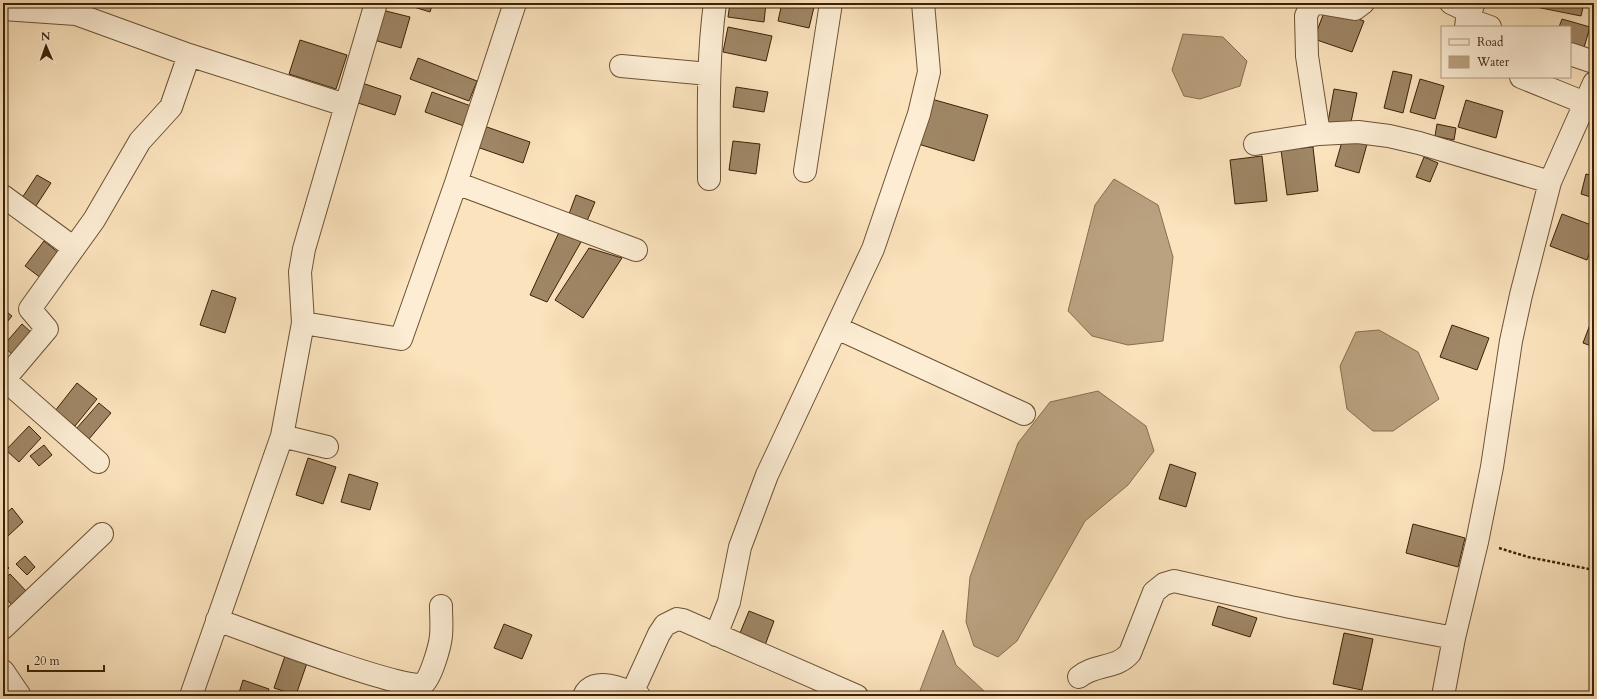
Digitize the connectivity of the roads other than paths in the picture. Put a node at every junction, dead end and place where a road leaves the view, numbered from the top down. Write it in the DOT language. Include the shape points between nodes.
graph roads {
  1 [pos="376,3"];
  2 [pos="515,3"];
  3 [pos="715,3"];
  4 [pos="831,3"];
  5 [pos="923,3"];
  6 [pos="1363,3"];
  7 [pos="3,9"];
  8 [pos="1466,13"];
  9 [pos="1488,26"];
  10 [pos="1571,54"];
  11 [pos="189,55"];
  12 [pos="1594,62"];
  13 [pos="621,66"];
  14 [pos="709,74"];
  15 [pos="1523,78"];
  16 [pos="1594,83"];
  17 [pos="1585,103"];
  18 [pos="345,105"];
  19 [pos="1320,134"];
  20 [pos="1255,144"];
  21 [pos="805,171"];
  22 [pos="709,179"];
  23 [pos="1550,182"];
  24 [pos="456,183"];
  25 [pos="3,196"];
  26 [pos="74,248"];
  27 [pos="636,250"];
  28 [pos="302,323"];
  29 [pos="837,328"];
  30 [pos="4,380"];
  31 [pos="1024,414"];
  32 [pos="282,436"];
  33 [pos="327,448"];
  34 [pos="98,462"];
  35 [pos="102,534"];
  36 [pos="441,606"];
  37 [pos="217,620"];
  38 [pos="3,628"];
  39 [pos="716,635"];
  40 [pos="1454,638"];
  41 [pos="3,671"];
  42 [pos="1079,677"];
  43 [pos="635,694"];
  44 [pos="20,696"];
  45 [pos="191,696"];
  46 [pos="584,696"];
  47 [pos="857,696"];
  48 [pos="1443,696"];
  1 -- 18 [label="street"];
  2 -- 24 [label="street"];
  3 -- 14 [label="street"];
  4 -- 21 [label="street"];
  5 -- 29 [label="street" via="929,72 919,114 873,249"];
  6 -- 19 [label="street" via="1355,9 1314,4 1306,16 1307,56"];
  7 -- 11 [label="street" via="76,14"];
  8 -- 9 [label="street"];
  10 -- 12 [label="street"];
  11 -- 18 [label="street"];
  11 -- 26 [label="street" via="171,107 140,141 94,220"];
  13 -- 14 [label="street"];
  14 -- 22 [label="street"];
  15 -- 17 [label="street"];
  16 -- 17 [label="street"];
  17 -- 23 [label="street"];
  18 -- 28 [label="street" via="301,264"];
  19 -- 20 [label="street"];
  19 -- 23 [label="street" via="1358,132 1389,136"];
  23 -- 40 [label="street" via="1511,341 1492,467"];
  24 -- 27 [label="street"];
  24 -- 28 [label="street" via="401,339"];
  25 -- 26 [label="street"];
  26 -- 30 [label="street" via="30,310 47,329"];
  28 -- 32 [label="street"];
  29 -- 31 [label="street"];
  29 -- 39 [label="street" via="767,475 740,547 729,602"];
  30 -- 34 [label="street"];
  32 -- 33 [label="street"];
  32 -- 37 [label="street"];
  35 -- 38 [label="street"];
  36 -- 37 [label="street" via="441,638 427,678 419,686 377,676"];
  37 -- 45 [label="street"];
  39 -- 43 [label="street" via="683,620 677,619 665,625"];
  39 -- 47 [label="street"];
  40 -- 42 [label="street" via="1290,607 1174,581 1164,584 1154,592 1130,653 1125,659 1116,664 1086,671"];
  40 -- 48 [label="street"];
  41 -- 44 [label="street"];
  43 -- 46 [label="street" via="607,685 596,685 586,691"];
}
